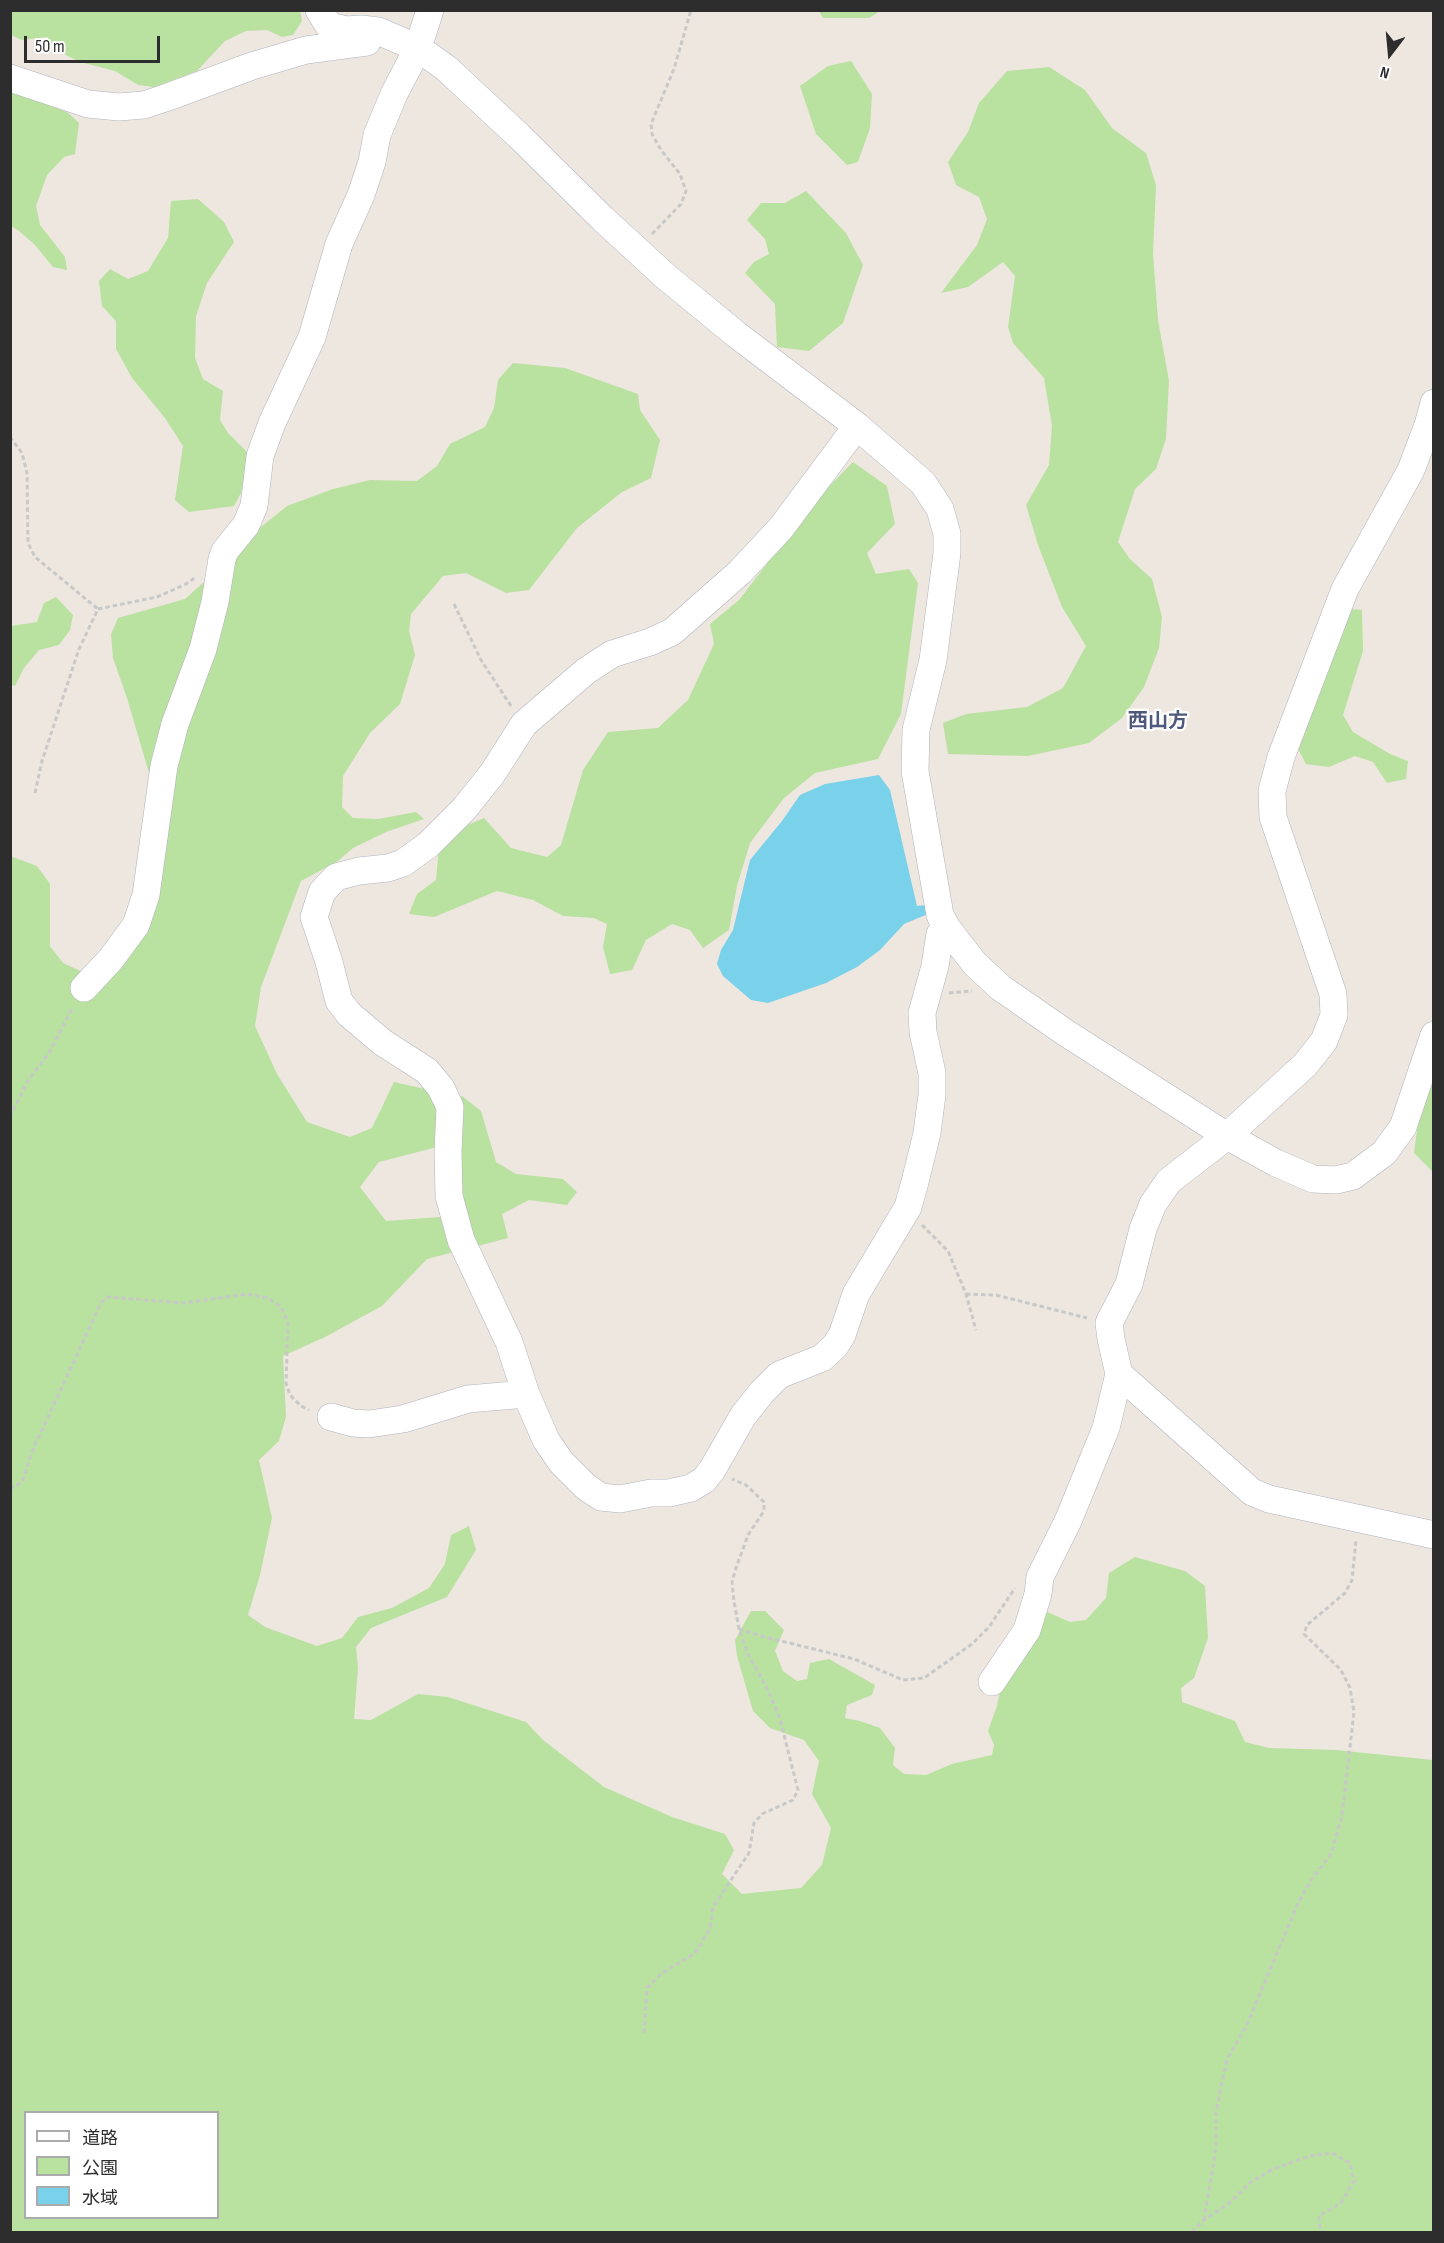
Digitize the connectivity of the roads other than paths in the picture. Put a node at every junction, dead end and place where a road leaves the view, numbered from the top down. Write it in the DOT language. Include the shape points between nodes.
graph roads {
  1 [pos="319,10"];
  2 [pos="430,10"];
  3 [pos="407,43"];
  4 [pos="10,78"];
  5 [pos="1434,403"];
  6 [pos="857,426"];
  7 [pos="941,914"];
  8 [pos="84,988"];
  9 [pos="1434,1035"];
  10 [pos="1227,1136"];
  11 [pos="1119,1374"];
  12 [pos="526,1394"];
  13 [pos="331,1417"];
  14 [pos="1434,1535"];
  15 [pos="992,1682"];
  1 -- 3 [label="street" via="329,26 378,31"];
  2 -- 3 [label="street"];
  3 -- 4 [label="street" via="306,50 144,105 88,104"];
  3 -- 6 [label="street" via="446,68 635,248 737,335"];
  3 -- 8 [label="street" via="394,94 377,135 361,195 339,244 312,337 260,456 254,506 222,559 203,649 164,766 146,895 136,925"];
  5 -- 10 [label="street" via="1411,470 1345,588 1281,757 1272,791 1273,817 1333,994 1334,1015 1324,1041 1305,1065"];
  6 -- 7 [label="street" via="922,483 940,509 947,534 933,660 916,730 915,771"];
  6 -- 12 [label="street" via="781,528 740,572 672,632 612,654 524,724 492,774 429,845 403,863 336,877 322,892 314,917 339,1001 382,1042 427,1071 450,1107 449,1196 461,1240 509,1342"];
  7 -- 10 [label="street" via="975,964 1001,988"];
  7 -- 12 [label="street" via="922,1013 932,1073 927,1133 908,1207 856,1294 835,1346 822,1358 779,1375 743,1416 704,1480 669,1493 620,1499 601,1497 586,1487 546,1440"];
  9 -- 10 [label="street" via="1403,1126 1384,1153 1353,1176 1313,1179"];
  10 -- 11 [label="street" via="1169,1181 1153,1204 1129,1284 1109,1323"];
  11 -- 14 [label="street" via="1252,1492"];
  11 -- 15 [label="street" via="1102,1439 1040,1577 1027,1630"];
  12 -- 13 [label="street" via="468,1399 403,1419 369,1424"];
}
